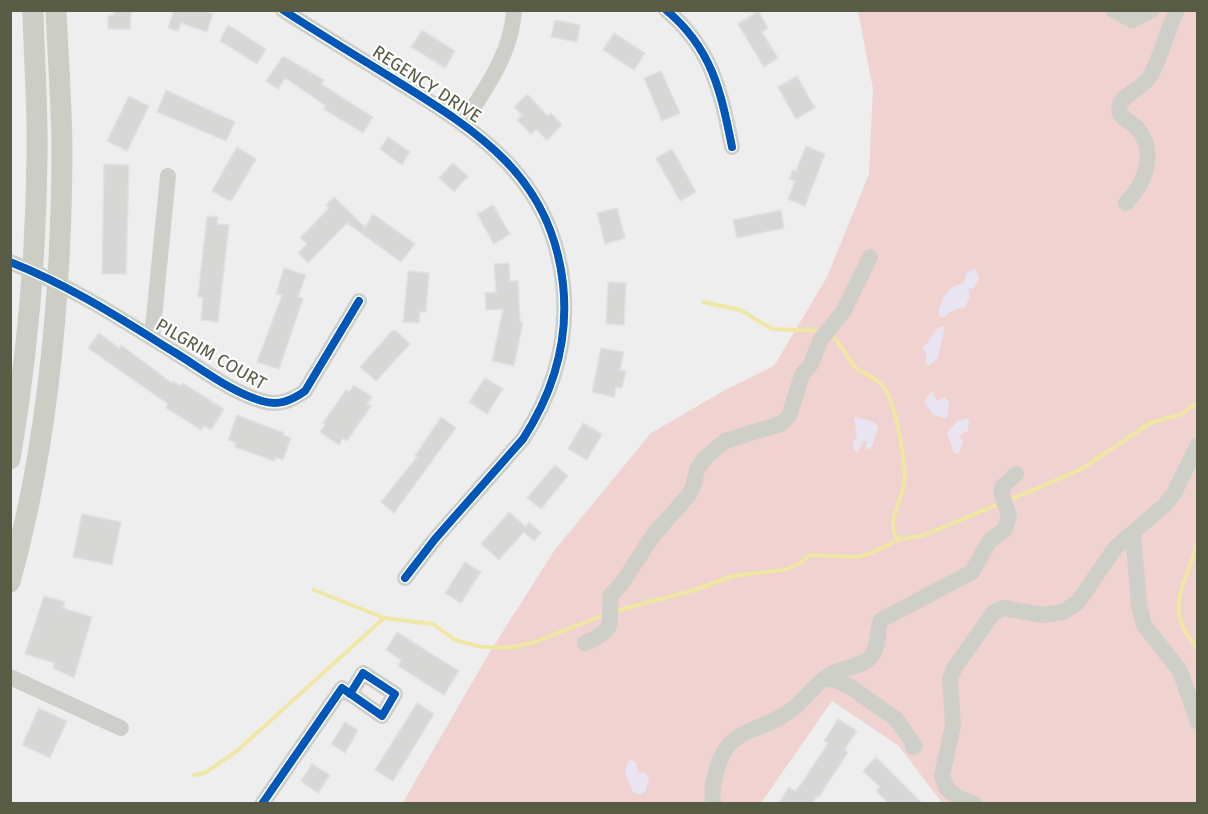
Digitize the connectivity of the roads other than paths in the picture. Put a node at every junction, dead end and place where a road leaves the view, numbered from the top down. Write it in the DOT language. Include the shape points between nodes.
graph roads {
  1 [pos="33,10"];
  2 [pos="56,10"];
  3 [pos="283,10"];
  4 [pos="514,10"];
  5 [pos="666,10"];
  6 [pos="1113,10"];
  7 [pos="1152,10"];
  8 [pos="1177,10"];
  9 [pos="464,122"];
  10 [pos="732,147"];
  11 [pos="168,176"];
  12 [pos="1126,202"];
  13 [pos="870,257"];
  14 [pos="10,262"];
  15 [pos="33,271"];
  16 [pos="57,281"];
  17 [pos="359,301"];
  18 [pos="152,338"];
  19 [pos="1197,445"];
  20 [pos="10,459"];
  21 [pos="1016,474"];
  22 [pos="1133,533"];
  23 [pos="405,578"];
  24 [pos="10,582"];
  25 [pos="585,643"];
  26 [pos="10,677"];
  27 [pos="827,677"];
  28 [pos="346,691"];
  29 [pos="1197,722"];
  30 [pos="122,728"];
  31 [pos="912,742"];
  32 [pos="262,804"];
  33 [pos="714,804"];
  34 [pos="974,804"];
  1 -- 15 [label="main road" via="38,156"];
  2 -- 16 [label="main road" via="62,156"];
  3 -- 9 [label="street, REGENCY DRIVE"];
  4 -- 9 [label="street" via="504,56"];
  5 -- 10 [label="street" via="703,50 724,107"];
  6 -- 7 [label="street" via="1132,20"];
  8 -- 12 [label="street" via="1148,79 1119,107 1120,115 1142,134 1147,151 1148,170 1143,183"];
  9 -- 23 [label="street, REGENCY DRIVE" via="523,180 545,218 562,271 565,298 561,348 547,396 523,439"];
  11 -- 18 [label="street"];
  13 -- 25 [label="street" via="843,312 825,334 796,387 789,416 780,424 725,441 706,458 697,469 688,496 611,595 609,628"];
  14 -- 15 [label="street, PILGRIM COURT"];
  15 -- 16 [label="street, PILGRIM COURT"];
  15 -- 20 [label="main road" via="20,405"];
  16 -- 18 [label="street, PILGRIM COURT"];
  16 -- 24 [label="main road" via="44,408"];
  17 -- 18 [label="street, PILGRIM COURT" via="311,383 284,403 252,398"];
  19 -- 22 [label="street" via="1174,493"];
  21 -- 27 [label="street" via="1002,487 1009,516 1005,529 989,542 972,572 881,620 872,656"];
  22 -- 29 [label="street" via="1144,625 1179,671"];
  22 -- 34 [label="street" via="1115,548 1078,602 1063,612 1042,615 1003,608 993,613 955,667 950,679 953,725 942,776 947,789"];
  26 -- 30 [label="street"];
  27 -- 31 [label="street" via="849,686 896,719"];
  27 -- 33 [label="street" via="789,712 734,738 723,749 712,788"];
  28 -- 32 [label="street"];
}
